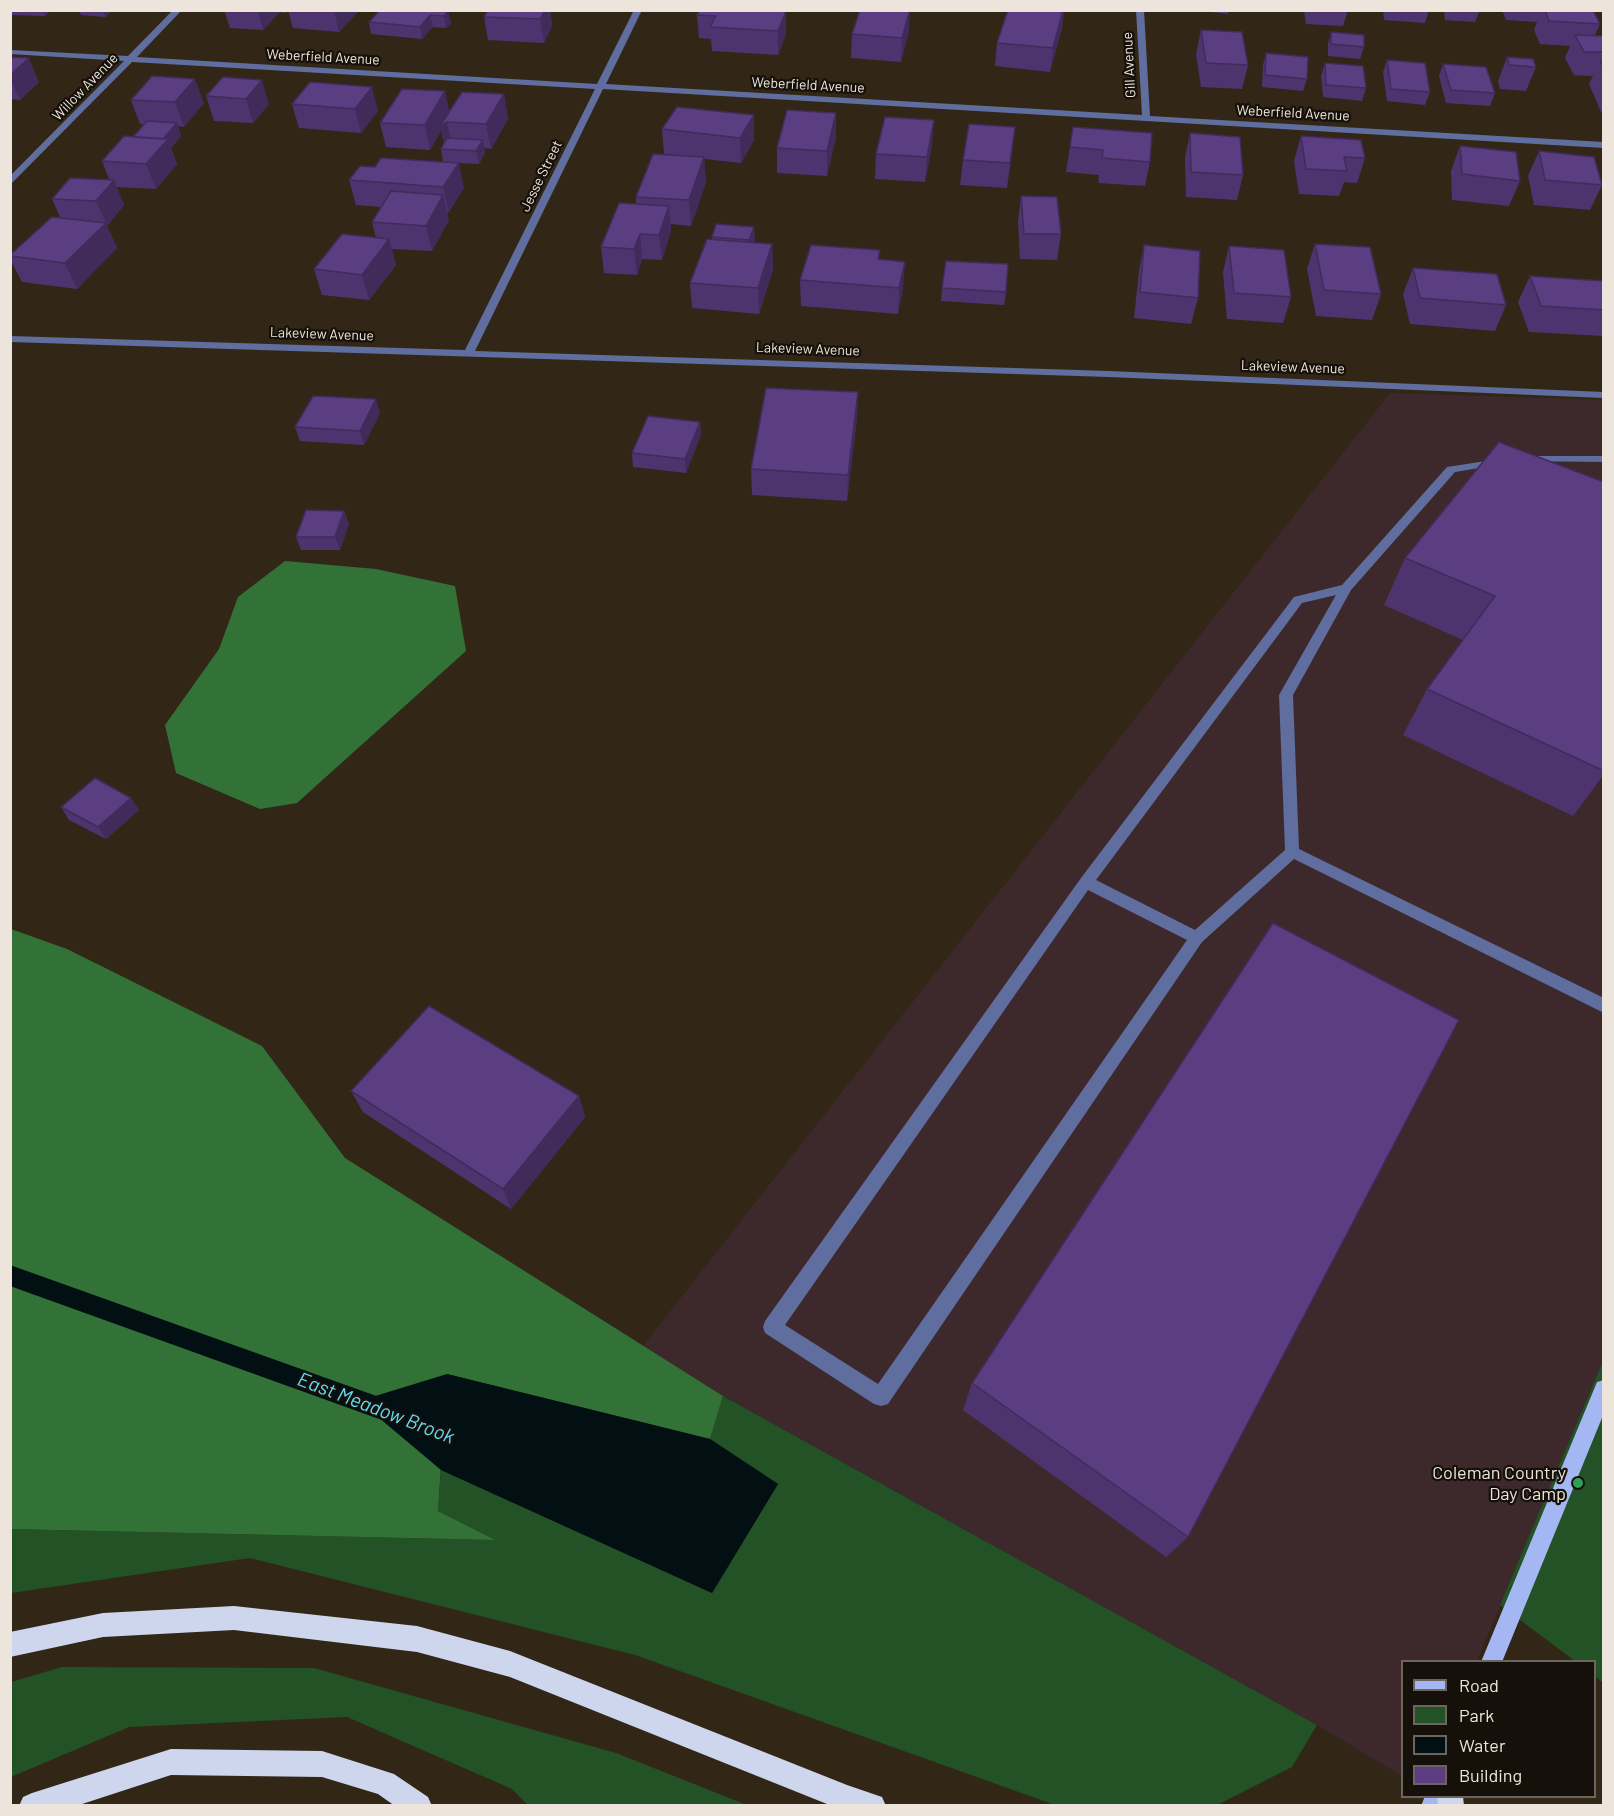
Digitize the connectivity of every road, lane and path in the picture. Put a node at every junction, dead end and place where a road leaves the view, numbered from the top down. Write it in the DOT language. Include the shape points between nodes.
graph roads {
  1 [pos="178,10"];
  2 [pos="638,10"];
  3 [pos="1140,10"];
  4 [pos="10,52"];
  5 [pos="131,59"];
  6 [pos="600,86"];
  7 [pos="1146,118"];
  8 [pos="1604,145"];
  9 [pos="10,182"];
  10 [pos="10,339"];
  11 [pos="469,353"];
  12 [pos="1604,395"];
  13 [pos="1604,459"];
  14 [pos="1346,588"];
  15 [pos="1292,852"];
  16 [pos="1086,882"];
  17 [pos="1197,938"];
  18 [pos="1604,1006"];
  19 [pos="1604,1389"];
  20 [pos="10,1645"];
  21 [pos="1492,1660"];
  22 [pos="32,1806"];
  23 [pos="419,1806"];
  24 [pos="873,1806"];
  1 -- 5 [label="street, Willow Avenue"];
  2 -- 6 [label="street, Jesse Street"];
  3 -- 7 [label="street, Gill Avenue"];
  4 -- 5 [label="street, Weberfield Avenue"];
  5 -- 6 [label="street, Weberfield Avenue"];
  5 -- 9 [label="street, Willow Avenue"];
  6 -- 7 [label="street, Weberfield Avenue"];
  6 -- 11 [label="street, Jesse Street"];
  7 -- 8 [label="street, Weberfield Avenue"];
  10 -- 11 [label="street, Lakeview Avenue"];
  11 -- 12 [label="street, Lakeview Avenue"];
  13 -- 14 [label="street" via="1528,458 1451,469"];
  14 -- 15 [label="street" via="1286,695"];
  14 -- 16 [label="street" via="1298,600"];
  15 -- 17 [label="street"];
  15 -- 18 [label="street"];
  16 -- 17 [label="street"];
  16 -- 17 [label="street" via="772,1327 881,1397"];
  19 -- 21 [label="main road"];
  20 -- 24 [label="highway" via="103,1625 234,1618 417,1639 510,1664"];
  22 -- 23 [label="highway" via="171,1762 322,1764 385,1783"];
}
